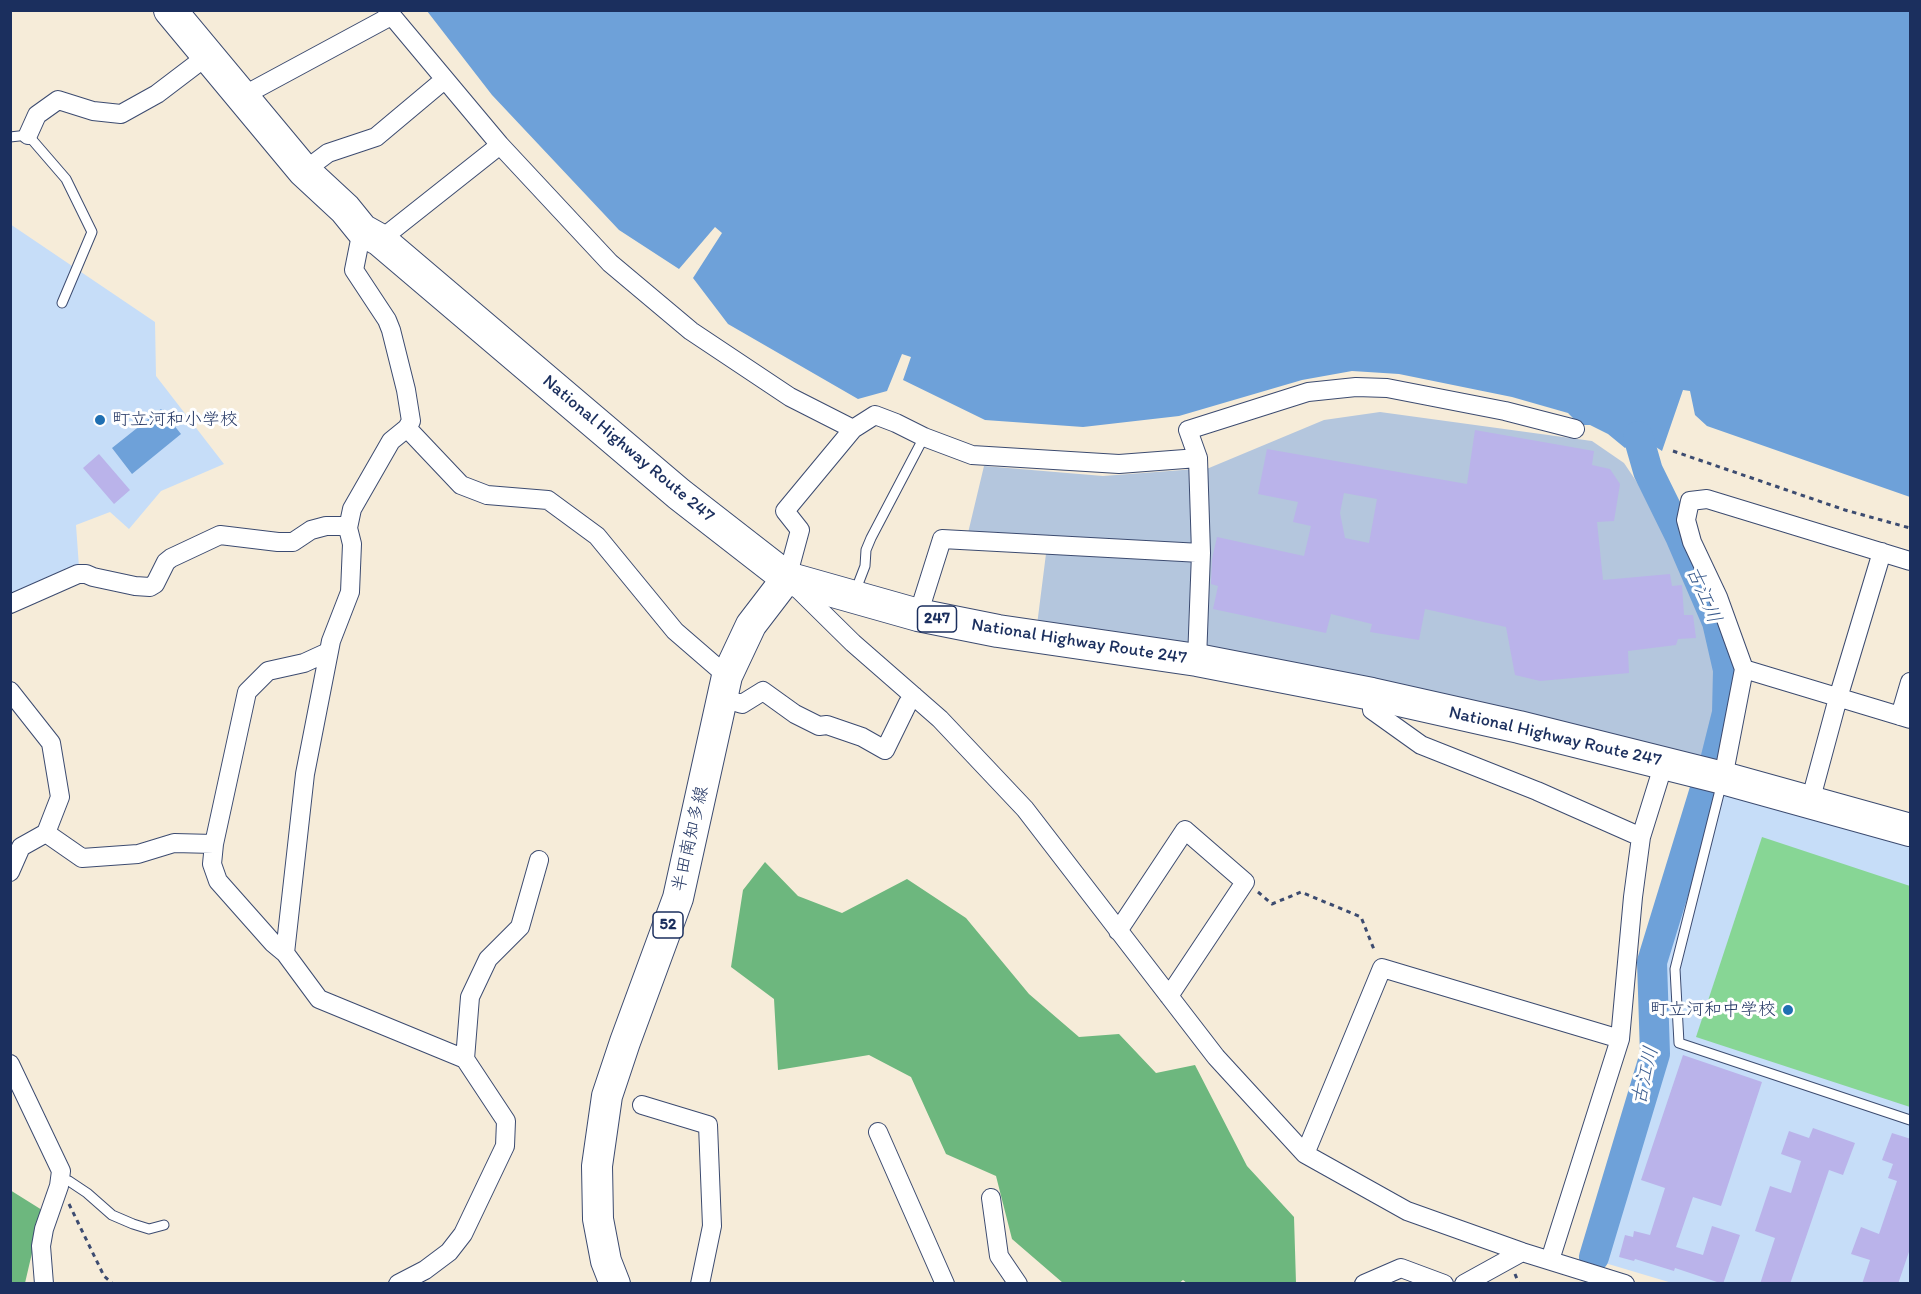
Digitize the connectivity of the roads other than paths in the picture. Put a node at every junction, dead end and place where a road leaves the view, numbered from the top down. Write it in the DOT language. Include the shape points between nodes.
graph roads {
  1 [pos="170,10"];
  2 [pos="389,13"];
  3 [pos="207,56"];
  4 [pos="444,80"];
  5 [pos="243,99"];
  6 [pos="19,136"];
  7 [pos="500,146"];
  8 [pos="304,171"];
  9 [pos="371,235"];
  10 [pos="62,303"];
  11 [pos="407,428"];
  12 [pos="853,429"];
  13 [pos="1575,429"];
  14 [pos="924,437"];
  15 [pos="1198,458"];
  16 [pos="348,528"];
  17 [pos="1882,552"];
  18 [pos="1201,553"];
  19 [pos="1911,561"];
  20 [pos="787,578"];
  21 [pos="853,597"];
  22 [pos="10,604"];
  23 [pos="918,615"];
  24 [pos="328,652"];
  25 [pos="1197,660"];
  26 [pos="1744,669"];
  27 [pos="1911,682"];
  28 [pos="725,687"];
  29 [pos="10,691"];
  30 [pos="1372,694"];
  31 [pos="914,696"];
  32 [pos="1838,698"];
  33 [pos="1905,718"];
  34 [pos="1664,763"];
  35 [pos="1724,778"];
  36 [pos="1810,802"];
  37 [pos="1911,830"];
  38 [pos="46,832"];
  39 [pos="1641,837"];
  40 [pos="214,844"];
  41 [pos="539,860"];
  42 [pos="10,872"];
  43 [pos="1118,931"];
  44 [pos="285,952"];
  45 [pos="1169,996"];
  46 [pos="1620,1039"];
  47 [pos="465,1059"];
  48 [pos="10,1064"];
  49 [pos="642,1105"];
  50 [pos="1911,1120"];
  51 [pos="878,1132"];
  52 [pos="1305,1154"];
  53 [pos="59,1182"];
  54 [pos="991,1198"];
  55 [pos="164,1225"];
  56 [pos="1522,1252"];
  57 [pos="1550,1260"];
  58 [pos="44,1284"];
  59 [pos="398,1284"];
  60 [pos="615,1284"];
  61 [pos="700,1284"];
  62 [pos="945,1284"];
  63 [pos="1018,1284"];
  64 [pos="1364,1284"];
  65 [pos="1444,1284"];
  66 [pos="1464,1284"];
  67 [pos="1625,1284"];
  1 -- 3 [label="highway, National Highway Route 247 / 247"];
  2 -- 4 [label="street"];
  2 -- 5 [label="street"];
  3 -- 5 [label="highway, National Highway Route 247 / 247"];
  3 -- 6 [label="street" via="157,94 121,114 93,111 58,100 37,115"];
  4 -- 7 [label="street"];
  4 -- 8 [label="street" via="376,137 328,153"];
  5 -- 8 [label="highway, National Highway Route 247 / 247"];
  6 -- 10 [label="lane" via="66,179 92,232"];
  7 -- 9 [label="street"];
  7 -- 12 [label="street" via="610,263 691,331 790,397"];
  8 -- 9 [label="highway, National Highway Route 247 / 247"];
  9 -- 11 [label="street" via="354,270 391,330 406,390 411,421"];
  9 -- 20 [label="highway, National Highway Route 247 / 247" via="679,494"];
  11 -- 16 [label="street" via="391,441 352,509"];
  11 -- 28 [label="street" via="461,485 487,495 548,500 597,536"];
  12 -- 14 [label="street" via="875,415"];
  12 -- 20 [label="street" via="785,511 800,530"];
  13 -- 15 [label="street" via="1387,388 1356,387 1308,392 1188,430"];
  14 -- 15 [label="street" via="972,455 1119,464"];
  14 -- 21 [label="lane" via="871,538"];
  15 -- 18 [label="street"];
  16 -- 22 [label="street" via="326,526 310,530 293,542 220,535 171,558 150,587 78,574"];
  16 -- 24 [label="street" via="350,592"];
  17 -- 19 [label="street"];
  17 -- 26 [label="street" via="1707,499 1690,501 1686,520 1692,542 1718,597"];
  17 -- 32 [label="street"];
  18 -- 23 [label="street" via="942,539"];
  18 -- 25 [label="street"];
  20 -- 21 [label="highway, National Highway Route 247 / 247"];
  20 -- 28 [label="main road, 半田南知多線 / 52" via="751,625"];
  20 -- 31 [label="street"];
  21 -- 23 [label="highway, National Highway Route 247 / 247"];
  23 -- 25 [label="highway, National Highway Route 247 / 247" via="998,631"];
  24 -- 40 [label="street" via="304,663 268,671 247,692"];
  24 -- 44 [label="street" via="305,774"];
  25 -- 30 [label="highway, National Highway Route 247 / 247"];
  26 -- 32 [label="street"];
  26 -- 35 [label="street"];
  27 -- 33 [label="street"];
  28 -- 31 [label="street" via="742,704 763,691 819,726 862,737 885,750"];
  28 -- 60 [label="main road, 半田南知多線 / 52" via="678,898 607,1096 597,1166 598,1219"];
  29 -- 38 [label="street" via="51,743 60,796"];
  30 -- 34 [label="highway, National Highway Route 247 / 247"];
  30 -- 39 [label="street" via="1372,710 1421,745"];
  31 -- 43 [label="street" via="1025,808"];
  32 -- 33 [label="street"];
  32 -- 36 [label="street"];
  34 -- 35 [label="highway, National Highway Route 247 / 247"];
  34 -- 39 [label="street"];
  35 -- 36 [label="highway, National Highway Route 247 / 247"];
  35 -- 50 [label="lane" via="1675,969 1679,1043"];
  36 -- 37 [label="highway, National Highway Route 247 / 247"];
  38 -- 40 [label="street" via="82,858 138,854 174,843"];
  38 -- 42 [label="street" via="21,847"];
  39 -- 46 [label="street"];
  40 -- 44 [label="street" via="212,864 218,881"];
  41 -- 47 [label="street" via="520,927 488,958 470,998"];
  43 -- 45 [label="street"];
  43 -- 45 [label="street" via="1185,830 1245,882"];
  44 -- 47 [label="street" via="319,999"];
  45 -- 52 [label="street" via="1216,1056"];
  46 -- 52 [label="street" via="1382,968"];
  46 -- 57 [label="street"];
  47 -- 59 [label="street" via="506,1121 505,1146 463,1234 449,1252"];
  48 -- 53 [label="street" via="61,1171"];
  49 -- 61 [label="street" via="708,1125 712,1226"];
  51 -- 62 [label="street"];
  52 -- 56 [label="street" via="1407,1211"];
  53 -- 55 [label="lane" via="69,1181 122,1220 149,1229"];
  53 -- 58 [label="street" via="41,1246"];
  54 -- 63 [label="street" via="999,1256"];
  56 -- 57 [label="street"];
  56 -- 66 [label="street"];
  57 -- 67 [label="street"];
  64 -- 65 [label="street" via="1401,1268"];
}
